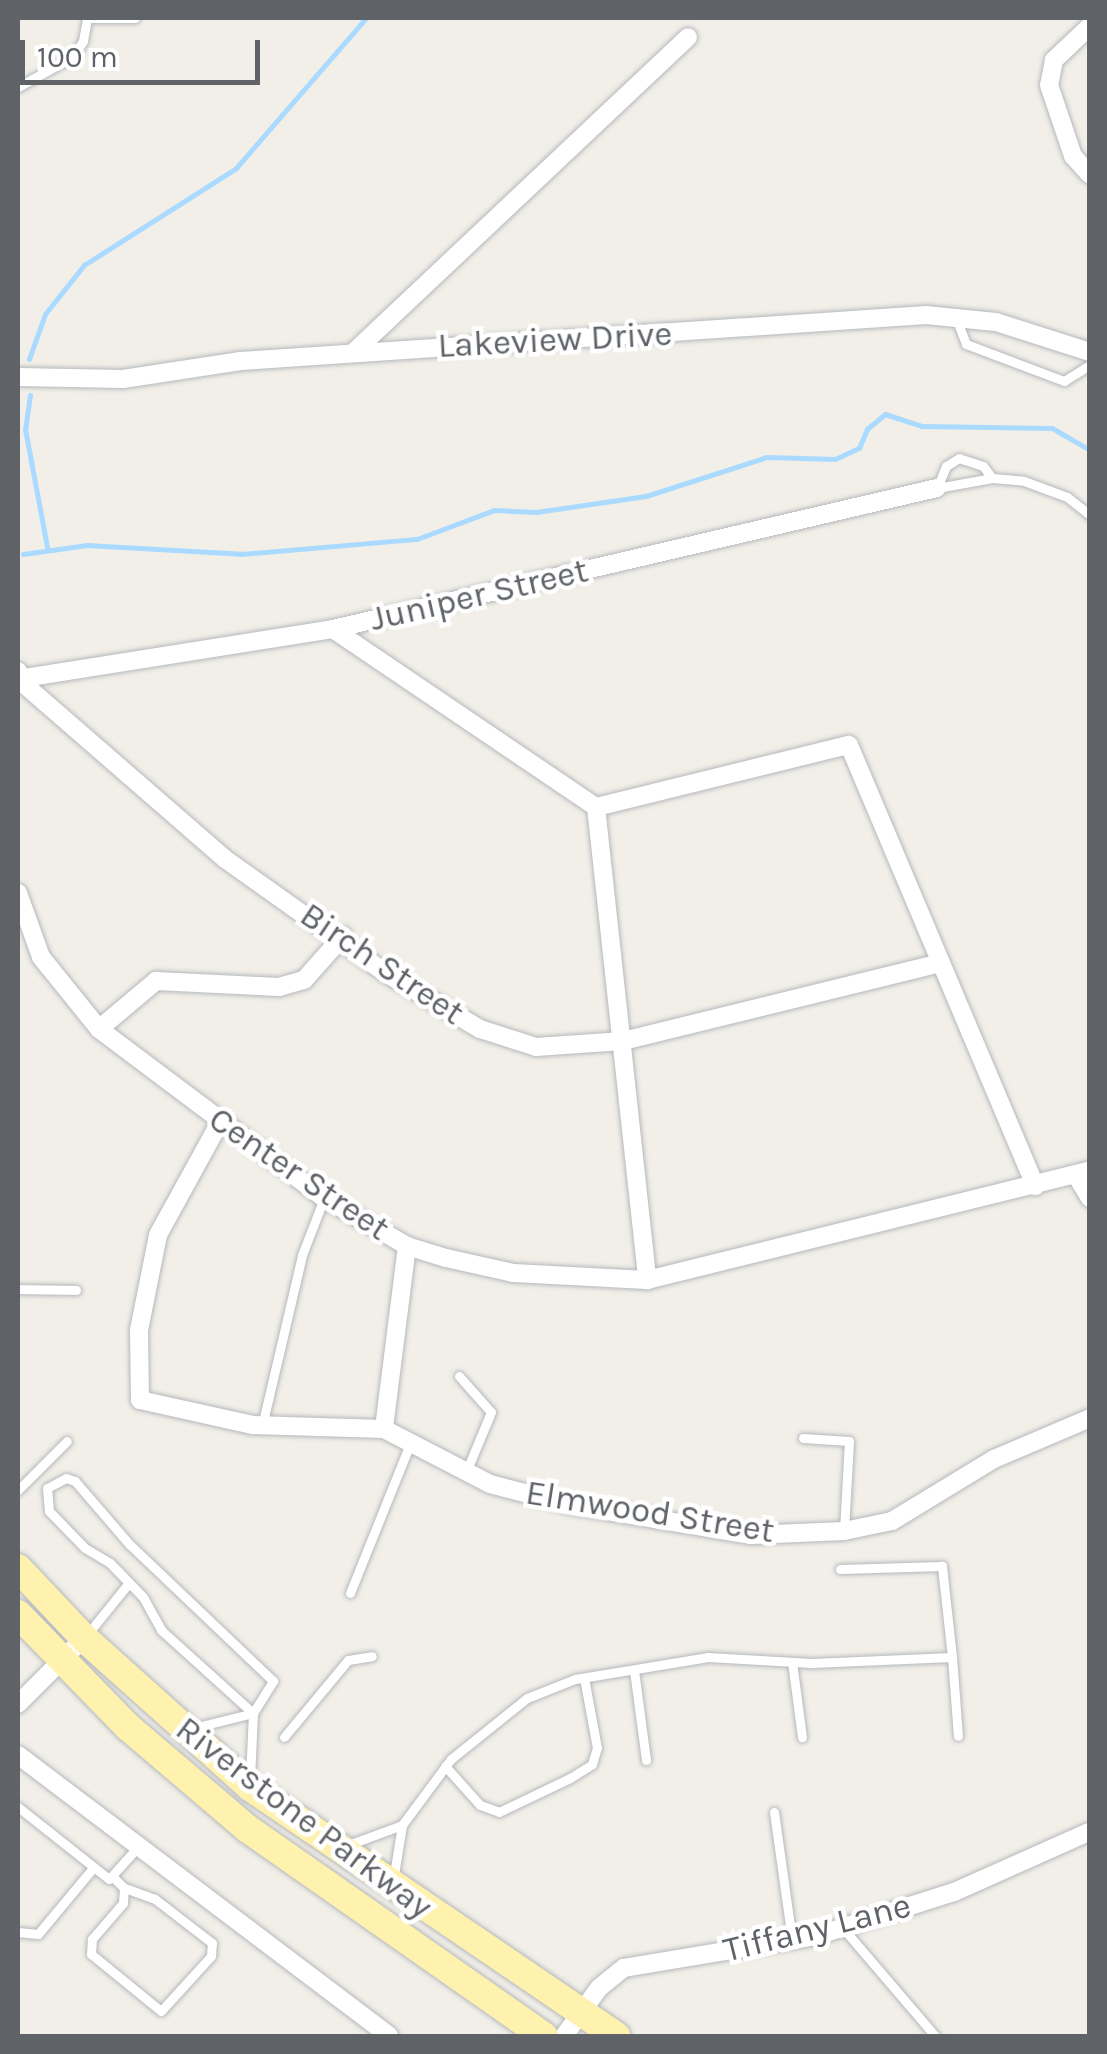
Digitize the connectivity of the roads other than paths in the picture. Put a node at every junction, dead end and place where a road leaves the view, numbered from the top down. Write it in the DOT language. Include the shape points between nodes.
graph roads {
  1 [pos="89,18"];
  2 [pos="136,18"];
  3 [pos="1090,26"];
  4 [pos="688,37"];
  5 [pos="18,87"];
  6 [pos="1090,175"];
  7 [pos="956,318"];
  8 [pos="354,352"];
  9 [pos="1090,352"];
  10 [pos="1090,366"];
  11 [pos="18,377"];
  12 [pos="992,478"];
  13 [pos="936,488"];
  14 [pos="1090,514"];
  15 [pos="333,630"];
  16 [pos="18,671"];
  17 [pos="18,679"];
  18 [pos="596,807"];
  19 [pos="18,893"];
  20 [pos="342,936"];
  21 [pos="940,962"];
  22 [pos="99,1029"];
  23 [pos="623,1041"];
  24 [pos="220,1122"];
  25 [pos="1083,1173"];
  26 [pos="1035,1186"];
  27 [pos="324,1198"];
  28 [pos="1090,1198"];
  29 [pos="407,1246"];
  30 [pos="647,1280"];
  31 [pos="18,1288"];
  32 [pos="76,1290"];
  33 [pos="459,1376"];
  34 [pos="1090,1418"];
  35 [pos="262,1426"];
  36 [pos="384,1429"];
  37 [pos="803,1438"];
  38 [pos="67,1442"];
  39 [pos="408,1446"];
  40 [pos="466,1472"];
  41 [pos="18,1490"];
  42 [pos="844,1531"];
  43 [pos="18,1568"];
  44 [pos="840,1569"];
  45 [pos="128,1584"];
  46 [pos="350,1592"];
  47 [pos="18,1614"];
  48 [pos="84,1638"];
  49 [pos="372,1656"];
  50 [pos="952,1657"];
  51 [pos="62,1660"];
  52 [pos="792,1662"];
  53 [pos="634,1670"];
  54 [pos="584,1678"];
  55 [pos="18,1704"];
  56 [pos="253,1713"];
  57 [pos="184,1730"];
  58 [pos="958,1736"];
  59 [pos="284,1737"];
  60 [pos="802,1737"];
  61 [pos="18,1754"];
  62 [pos="646,1760"];
  63 [pos="445,1766"];
  64 [pos="250,1786"];
  65 [pos="18,1807"];
  66 [pos="774,1812"];
  67 [pos="402,1824"];
  68 [pos="1089,1832"];
  69 [pos="136,1850"];
  70 [pos="335,1850"];
  71 [pos="93,1868"];
  72 [pos="113,1877"];
  73 [pos="124,1888"];
  74 [pos="391,1889"];
  75 [pos="842,1927"];
  76 [pos="18,1932"];
  77 [pos="792,1940"];
  78 [pos="573,2025"];
  79 [pos="388,2036"];
  80 [pos="544,2036"];
  81 [pos="616,2036"];
  82 [pos="935,2036"];
  1 -- 2 [label="lane"];
  1 -- 5 [label="lane" via="72,57"];
  3 -- 6 [label="street" via="1054,60 1049,85 1073,156"];
  4 -- 8 [label="street"];
  7 -- 8 [label="street, Lakeview Drive"];
  7 -- 9 [label="street, Lakeview Drive" via="996,322"];
  7 -- 10 [label="lane" via="966,344 1064,381"];
  8 -- 11 [label="street, Lakeview Drive" via="123,379"];
  12 -- 13 [label="lane"];
  12 -- 13 [label="lane" via="983,466 959,458 946,466"];
  12 -- 14 [label="lane" via="1024,480"];
  13 -- 15 [label="street, Juniper Street"];
  15 -- 17 [label="street, Juniper Street"];
  15 -- 18 [label="street"];
  16 -- 17 [label="street"];
  17 -- 20 [label="street, Birch Street" via="80,726 148,796 226,859"];
  18 -- 21 [label="street" via="849,745"];
  18 -- 23 [label="street"];
  19 -- 22 [label="street, Center Street" via="54,980"];
  20 -- 22 [label="street" via="304,980 279,988 156,981"];
  20 -- 23 [label="street, Birch Street" via="384,972 480,1030 536,1047"];
  21 -- 23 [label="street, Birch Street"];
  21 -- 26 [label="street"];
  22 -- 24 [label="street, Center Street"];
  23 -- 30 [label="street"];
  24 -- 27 [label="street, Center Street"];
  24 -- 35 [label="street" via="158,1235 139,1330 140,1400"];
  25 -- 26 [label="street, Center Street"];
  25 -- 28 [label="street"];
  26 -- 30 [label="street, Center Street"];
  27 -- 29 [label="street, Center Street"];
  27 -- 35 [label="lane" via="302,1255"];
  29 -- 30 [label="street, Center Street" via="513,1274"];
  29 -- 36 [label="street"];
  31 -- 32 [label="lane"];
  33 -- 40 [label="lane" via="491,1412"];
  34 -- 42 [label="street, Elmwood Street" via="994,1458 892,1520"];
  35 -- 36 [label="street"];
  36 -- 39 [label="street, Elmwood Street"];
  37 -- 42 [label="lane" via="848,1441"];
  38 -- 41 [label="lane"];
  39 -- 40 [label="street, Elmwood Street"];
  39 -- 46 [label="lane"];
  40 -- 42 [label="street, Elmwood Street" via="566,1504 698,1527 751,1535"];
  43 -- 48 [label="main road, Riverstone Parkway"];
  44 -- 50 [label="lane" via="942,1566"];
  45 -- 48 [label="lane"];
  45 -- 56 [label="lane" via="162,1630"];
  45 -- 56 [label="lane" via="49,1511 48,1488 66,1478 75,1481 130,1545 272,1681"];
  47 -- 51 [label="main road, Riverstone Parkway"];
  48 -- 51 [label="street"];
  48 -- 57 [label="main road, Riverstone Parkway"];
  49 -- 59 [label="lane" via="348,1660"];
  50 -- 52 [label="lane"];
  50 -- 58 [label="lane"];
  51 -- 55 [label="street"];
  51 -- 80 [label="main road, Riverstone Parkway" via="128,1727 248,1829"];
  52 -- 53 [label="lane" via="708,1657"];
  52 -- 60 [label="lane"];
  53 -- 54 [label="lane"];
  53 -- 62 [label="lane"];
  54 -- 63 [label="lane" via="527,1698"];
  54 -- 63 [label="lane" via="597,1748 592,1764 570,1778 499,1812 480,1805"];
  56 -- 57 [label="lane"];
  56 -- 64 [label="lane"];
  57 -- 64 [label="main road, Riverstone Parkway"];
  61 -- 69 [label="street"];
  63 -- 67 [label="lane"];
  64 -- 70 [label="main road, Riverstone Parkway"];
  65 -- 71 [label="lane"];
  66 -- 77 [label="lane"];
  67 -- 70 [label="lane"];
  67 -- 74 [label="lane"];
  68 -- 75 [label="street, Tiffany Lane" via="954,1892"];
  69 -- 72 [label="lane"];
  69 -- 79 [label="street"];
  70 -- 74 [label="main road, Riverstone Parkway"];
  71 -- 72 [label="lane"];
  71 -- 76 [label="lane" via="38,1934"];
  72 -- 73 [label="lane"];
  73 -- 73 [label="lane" via="123,1903 92,1939 91,1954 162,2010 211,1956 212,1944 155,1899"];
  74 -- 78 [label="main road, Riverstone Parkway"];
  75 -- 77 [label="street, Tiffany Lane"];
  75 -- 82 [label="lane"];
  77 -- 78 [label="street, Tiffany Lane" via="624,1968"];
  78 -- 81 [label="main road, Riverstone Parkway"];
}
